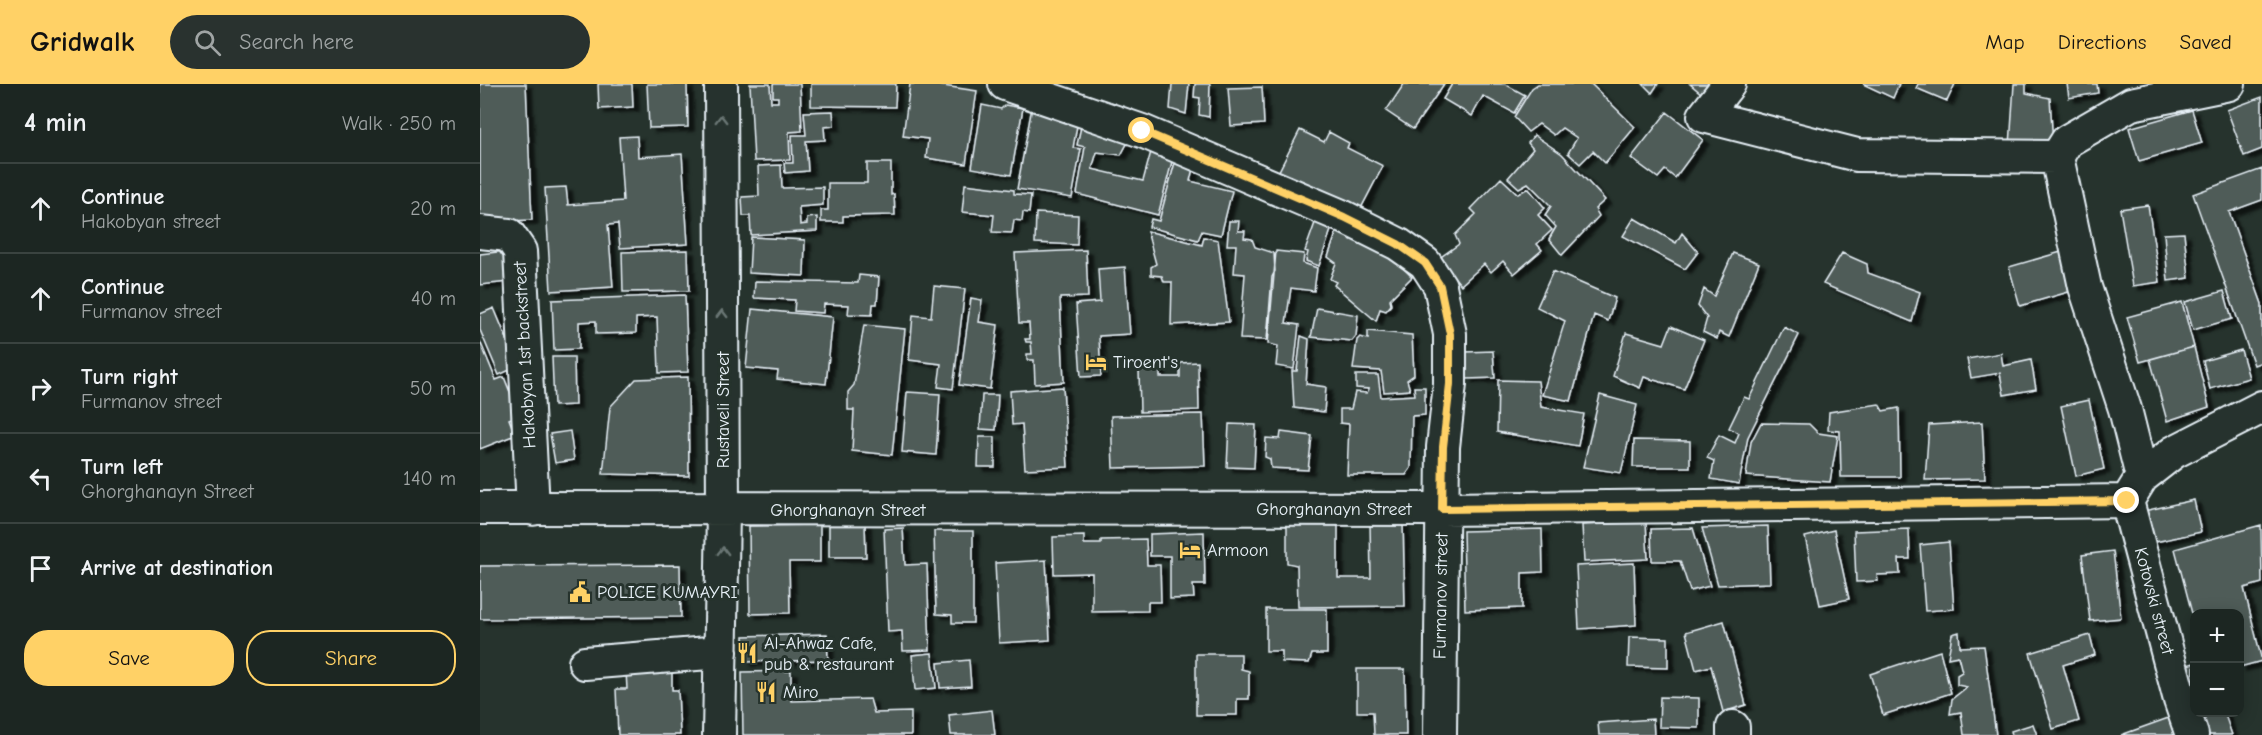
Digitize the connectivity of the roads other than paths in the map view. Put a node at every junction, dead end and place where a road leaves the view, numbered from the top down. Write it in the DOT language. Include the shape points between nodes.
graph roads {
  1 [pos="721,84"];
  2 [pos="1005,84"];
  3 [pos="1729,84"];
  4 [pos="2229,84"];
  5 [pos="2130,94"];
  6 [pos="2057,157"];
  7 [pos="480,232"];
  8 [pos="2262,407"];
  9 [pos="2135,489"];
  10 [pos="480,508"];
  11 [pos="533,509"];
  12 [pos="1442,509"];
  13 [pos="723,511"];
  14 [pos="721,652"];
  15 [pos="585,663"];
  16 [pos="719,735"];
  17 [pos="1440,735"];
  18 [pos="2192,735"];
  13 -- 1 [label="street, Rustaveli Street, one-way"];
  2 -- 12 [label="street, Furmanov street" via="1142,131 1344,217 1398,244 1425,263 1440,286 1450,334"];
  3 -- 6 [label="street" via="1704,116 1857,156"];
  4 -- 5 [label="street"];
  5 -- 6 [label="street" via="2067,141"];
  6 -- 9 [label="street, Kotovski street" via="2085,287 2125,408"];
  7 -- 11 [label="street, Hakobyan 1st backstreet" via="509,235 520,251"];
  8 -- 9 [label="street" via="2174,452"];
  9 -- 12 [label="street, Ghorghanayn Street"];
  9 -- 18 [label="street, Kotovski street"];
  10 -- 11 [label="street, Ghorghanayn Street"];
  11 -- 13 [label="street, Ghorghanayn Street"];
  12 -- 13 [label="street, Ghorghanayn Street"];
  12 -- 17 [label="street, Furmanov street"];
  14 -- 13 [label="street, Rustaveli Street, one-way"];
  14 -- 15 [label="street"];
  14 -- 16 [label="street, Rustaveli Street"];
}
